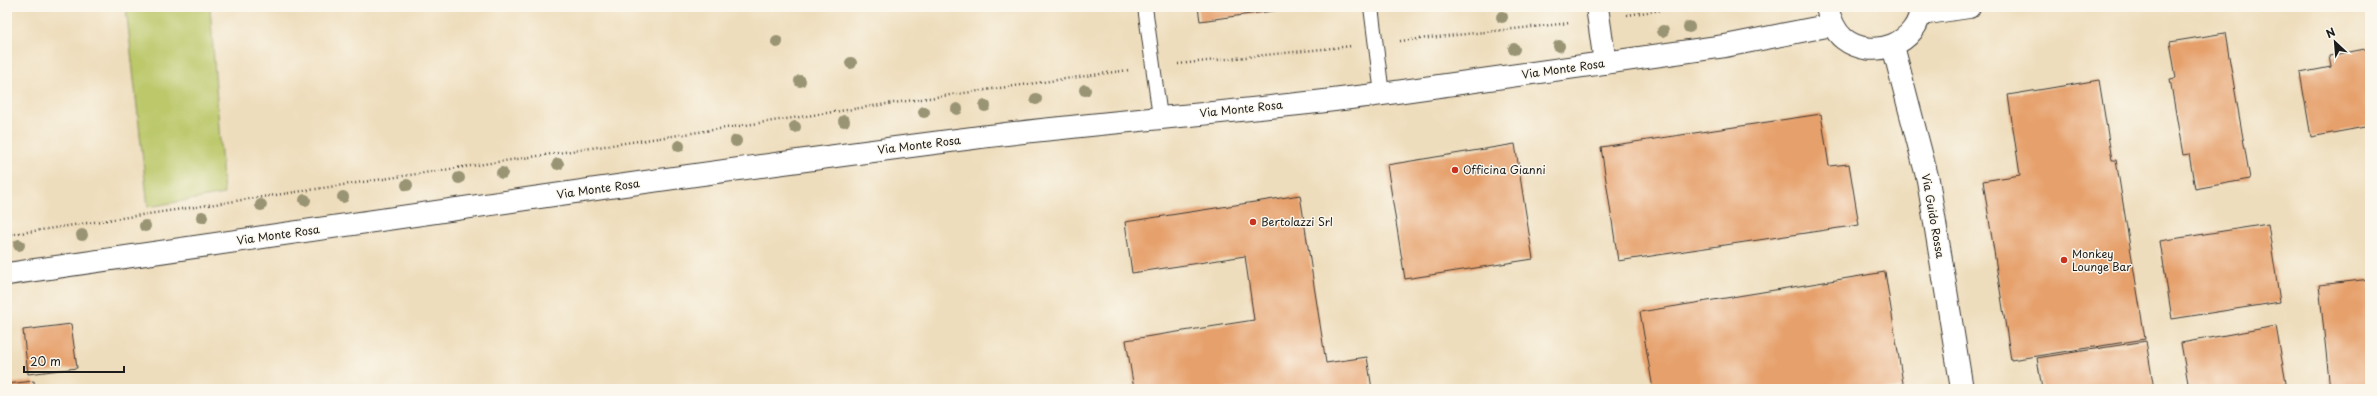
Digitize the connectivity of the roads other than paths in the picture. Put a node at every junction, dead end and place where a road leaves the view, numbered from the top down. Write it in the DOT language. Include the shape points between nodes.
graph roads {
  1 [pos="1145,7"];
  2 [pos="1371,7"];
  3 [pos="1969,7"];
  4 [pos="1921,10"];
  5 [pos="1598,13"];
  6 [pos="1830,16"];
  7 [pos="1893,46"];
  8 [pos="1605,63"];
  9 [pos="1382,94"];
  10 [pos="1160,117"];
  11 [pos="7,274"];
  12 [pos="1962,389"];
  1 -- 10 [label="lane"];
  2 -- 9 [label="lane"];
  3 -- 4 [label="street, Via Monte Rosa"];
  4 -- 7 [label="street, Via Monte Rosa" via="1910,33"];
  5 -- 8 [label="street"];
  6 -- 7 [label="street, Via Monte Rosa" via="1844,39 1860,48 1878,49"];
  6 -- 8 [label="street, Via Monte Rosa" via="1725,46"];
  7 -- 12 [label="street, Via Guido Rossa" via="1928,180"];
  8 -- 9 [label="street, Via Monte Rosa"];
  9 -- 10 [label="street, Via Monte Rosa"];
  10 -- 11 [label="street, Via Monte Rosa" via="1057,127 830,156"];
}
